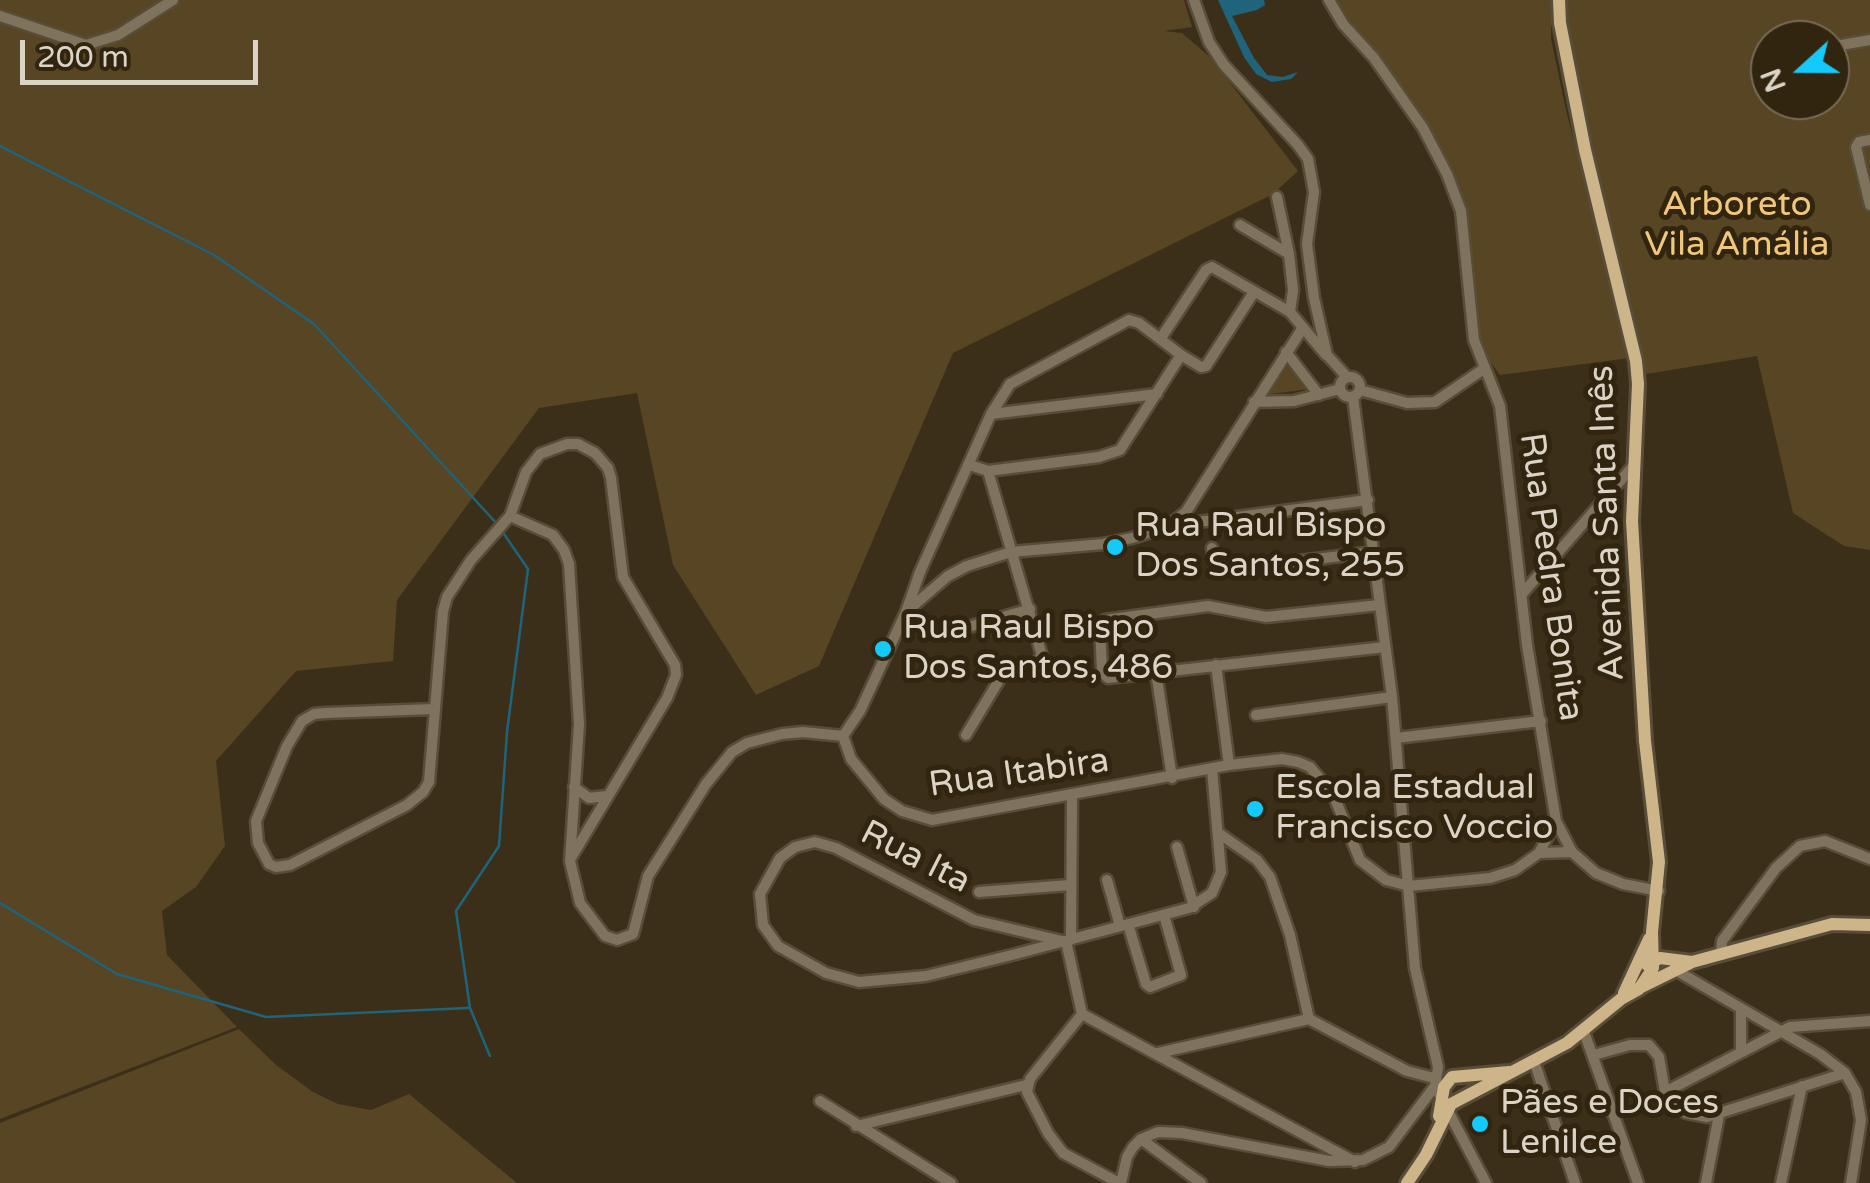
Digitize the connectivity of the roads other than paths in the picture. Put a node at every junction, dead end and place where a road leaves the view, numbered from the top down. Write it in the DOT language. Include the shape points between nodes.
graph roads {
  1 [pos="172,0"];
  2 [pos="1194,0"];
  3 [pos="1329,0"];
  4 [pos="1559,0"];
  5 [pos="0,16"];
  6 [pos="1870,140"];
  7 [pos="1276,197"];
  8 [pos="1870,205"];
  9 [pos="1240,225"];
  10 [pos="1289,254"];
  11 [pos="1254,292"];
  12 [pos="1290,312"];
  13 [pos="1302,329"];
  14 [pos="1161,338"];
  15 [pos="1286,352"];
  16 [pos="1181,355"];
  17 [pos="1327,356"];
  18 [pos="1485,368"];
  19 [pos="1347,377"];
  20 [pos="1340,389"];
  21 [pos="1356,393"];
  22 [pos="1157,394"];
  23 [pos="1320,395"];
  24 [pos="1254,402"];
  25 [pos="992,414"];
  26 [pos="970,465"];
  27 [pos="1634,465"];
  28 [pos="988,472"];
  29 [pos="1368,500"];
  30 [pos="510,516"];
  31 [pos="1166,526"];
  32 [pos="1212,548"];
  33 [pos="1012,552"];
  34 [pos="1374,552"];
  35 [pos="1522,594"];
  36 [pos="1380,605"];
  37 [pos="1030,609"];
  38 [pos="906,612"];
  39 [pos="958,630"];
  40 [pos="1385,646"];
  41 [pos="1216,665"];
  42 [pos="1156,672"];
  43 [pos="1392,697"];
  44 [pos="434,709"];
  45 [pos="1256,715"];
  46 [pos="1542,721"];
  47 [pos="966,735"];
  48 [pos="843,736"];
  49 [pos="1396,738"];
  50 [pos="1229,765"];
  51 [pos="1212,769"];
  52 [pos="1172,778"];
  53 [pos="574,787"];
  54 [pos="1072,795"];
  55 [pos="606,796"];
  56 [pos="1556,820"];
  57 [pos="1220,834"];
  58 [pos="1178,847"];
  59 [pos="1572,852"];
  60 [pos="1539,853"];
  61 [pos="1870,858"];
  62 [pos="570,861"];
  63 [pos="1108,880"];
  64 [pos="1070,884"];
  65 [pos="1409,886"];
  66 [pos="1658,891"];
  67 [pos="979,892"];
  68 [pos="1194,907"];
  69 [pos="1164,915"];
  70 [pos="1124,925"];
  71 [pos="1870,925"];
  72 [pos="1066,941"];
  73 [pos="1721,954"];
  74 [pos="1649,962"];
  75 [pos="1692,962"];
  76 [pos="1677,971"];
  77 [pos="1635,986"];
  78 [pos="1741,1010"];
  79 [pos="1082,1014"];
  80 [pos="1309,1019"];
  81 [pos="1870,1021"];
  82 [pos="1780,1031"];
  83 [pos="1584,1032"];
  84 [pos="1741,1052"];
  85 [pos="1157,1054"];
  86 [pos="1594,1055"];
  87 [pos="1534,1062"];
  88 [pos="1510,1072"];
  89 [pos="1845,1073"];
  90 [pos="1455,1076"];
  91 [pos="1026,1085"];
  92 [pos="1802,1086"];
  93 [pos="1439,1088"];
  94 [pos="1665,1092"];
  95 [pos="1466,1096"];
  96 [pos="820,1101"];
  97 [pos="1719,1115"];
  98 [pos="856,1126"];
  99 [pos="1142,1139"];
  100 [pos="1356,1162"];
  101 [pos="951,1183"];
  102 [pos="1120,1183"];
  103 [pos="1201,1183"];
  104 [pos="1407,1183"];
  105 [pos="1486,1183"];
  106 [pos="1575,1183"];
  107 [pos="1638,1183"];
  108 [pos="1706,1183"];
  109 [pos="1781,1183"];
  110 [pos="1851,1183"];
  1 -- 5 [label="street" via="118,35 86,45"];
  2 -- 17 [label="street" via="1224,65 1308,160 1314,192 1308,253"];
  3 -- 18 [label="street, Rua Pedra Bonita" via="1414,114 1448,174 1463,220 1474,340"];
  4 -- 27 [label="main road, Avenida Santa Inês" via="1585,150 1636,361"];
  6 -- 8 [label="street" via="1856,145"];
  7 -- 10 [label="street"];
  9 -- 10 [label="street"];
  10 -- 12 [label="street"];
  11 -- 12 [label="street"];
  11 -- 14 [label="street" via="1215,268 1206,270"];
  11 -- 16 [label="street" via="1206,366"];
  12 -- 13 [label="street"];
  13 -- 15 [label="street"];
  13 -- 17 [label="street"];
  14 -- 16 [label="street"];
  14 -- 25 [label="street" via="1134,321 1107,330 1010,384"];
  15 -- 23 [label="street"];
  15 -- 24 [label="street"];
  16 -- 22 [label="street"];
  17 -- 19 [label="street"];
  18 -- 21 [label="street" via="1435,402"];
  18 -- 35 [label="street, Rua Pedra Bonita" via="1500,406"];
  19 -- 20 [label="street"];
  19 -- 21 [label="street" via="1358,380"];
  20 -- 21 [label="street" via="1346,396"];
  20 -- 23 [label="street"];
  21 -- 29 [label="street"];
  22 -- 25 [label="street"];
  22 -- 28 [label="street" via="1120,450"];
  23 -- 24 [label="street"];
  24 -- 31 [label="street" via="1186,512"];
  25 -- 26 [label="street"];
  26 -- 28 [label="street"];
  26 -- 38 [label="street"];
  27 -- 35 [label="street"];
  27 -- 66 [label="main road, Avenida Santa Inês" via="1634,560"];
  28 -- 33 [label="street"];
  29 -- 31 [label="street"];
  29 -- 34 [label="street"];
  30 -- 44 [label="street" via="447,598"];
  30 -- 53 [label="street" via="553,535 569,564 579,706"];
  30 -- 55 [label="street" via="532,461 548,449 588,447 608,468 623,577 676,675"];
  31 -- 33 [label="street" via="1103,544"];
  32 -- 34 [label="street" via="1216,571"];
  33 -- 37 [label="street"];
  33 -- 38 [label="street" via="948,576"];
  34 -- 36 [label="street"];
  35 -- 46 [label="street, Rua Pedra Bonita"];
  36 -- 40 [label="street"];
  36 -- 42 [label="street" via="1266,618 1198,606 1100,625 1102,672 1108,678"];
  37 -- 39 [label="street"];
  37 -- 47 [label="street" via="1042,656 1001,678"];
  38 -- 48 [label="street"];
  40 -- 41 [label="street"];
  40 -- 43 [label="street"];
  41 -- 42 [label="street"];
  41 -- 50 [label="street"];
  42 -- 52 [label="street"];
  43 -- 45 [label="street"];
  43 -- 49 [label="street"];
  44 -- 44 [label="street" via="428,782 418,798 290,865 269,864 256,820 302,720 324,713"];
  46 -- 49 [label="street"];
  46 -- 56 [label="street, Rua Pedra Bonita"];
  48 -- 54 [label="street, Rua Itabira" via="850,759 884,800 920,818"];
  48 -- 62 [label="street" via="782,734 732,752 648,876 632,934 618,940 596,929 580,903"];
  49 -- 65 [label="street"];
  50 -- 51 [label="street, Rua Itabira"];
  50 -- 65 [label="street, Rua Itabira" via="1282,758 1310,767 1333,794 1360,860 1386,880"];
  51 -- 52 [label="street, Rua Itabira"];
  51 -- 57 [label="street"];
  52 -- 54 [label="street, Rua Itabira"];
  53 -- 55 [label="street" via="589,798"];
  53 -- 62 [label="street"];
  54 -- 64 [label="street"];
  55 -- 62 [label="street"];
  56 -- 59 [label="street, Rua Pedra Bonita"];
  56 -- 60 [label="street"];
  57 -- 68 [label="street" via="1220,880"];
  57 -- 80 [label="street" via="1270,877"];
  58 -- 68 [label="street"];
  59 -- 60 [label="street"];
  59 -- 66 [label="street" via="1611,880"];
  60 -- 65 [label="street" via="1503,875"];
  61 -- 73 [label="street" via="1825,841 1800,846 1722,941"];
  63 -- 70 [label="street"];
  64 -- 67 [label="street"];
  64 -- 72 [label="street"];
  65 -- 93 [label="street" via="1415,968"];
  66 -- 74 [label="main road, Avenida Santa Inês"];
  68 -- 69 [label="street, Rua Ita"];
  69 -- 70 [label="street, Rua Ita"];
  69 -- 70 [label="street" via="1181,975 1150,986"];
  70 -- 72 [label="street, Rua Ita"];
  71 -- 73 [label="main road" via="1832,924"];
  72 -- 72 [label="street, Rua Ita" via="926,976 854,982 826,973 772,939 761,918 760,894 780,858 814,842 974,920"];
  72 -- 79 [label="street"];
  73 -- 75 [label="main road"];
  74 -- 75 [label="main road"];
  74 -- 76 [label="main road"];
  74 -- 77 [label="main road"];
  75 -- 76 [label="main road"];
  76 -- 77 [label="main road"];
  76 -- 78 [label="street"];
  77 -- 83 [label="main road"];
  78 -- 82 [label="street"];
  78 -- 84 [label="street"];
  79 -- 85 [label="street"];
  79 -- 91 [label="street"];
  80 -- 85 [label="street"];
  80 -- 93 [label="street"];
  81 -- 82 [label="street"];
  82 -- 84 [label="street"];
  82 -- 89 [label="street"];
  83 -- 86 [label="street"];
  83 -- 87 [label="main road"];
  84 -- 94 [label="street"];
  85 -- 100 [label="street"];
  86 -- 94 [label="street" via="1649,1045 1662,1067"];
  86 -- 107 [label="street"];
  87 -- 88 [label="main road"];
  87 -- 106 [label="street"];
  88 -- 90 [label="main road"];
  88 -- 95 [label="main road"];
  89 -- 92 [label="street"];
  89 -- 110 [label="street" via="1861,1120"];
  90 -- 93 [label="street"];
  90 -- 93 [label="main road"];
  90 -- 95 [label="main road"];
  91 -- 98 [label="street"];
  91 -- 102 [label="street" via="1055,1145"];
  92 -- 97 [label="street"];
  92 -- 109 [label="street"];
  93 -- 95 [label="main road"];
  93 -- 100 [label="street" via="1389,1147"];
  93 -- 104 [label="main road" via="1440,1123"];
  93 -- 105 [label="street"];
  94 -- 97 [label="street" via="1686,1114"];
  96 -- 98 [label="street"];
  97 -- 108 [label="street"];
  98 -- 101 [label="street"];
  99 -- 100 [label="street" via="1182,1133"];
  99 -- 102 [label="street" via="1127,1157"];
  99 -- 103 [label="street"];
}
